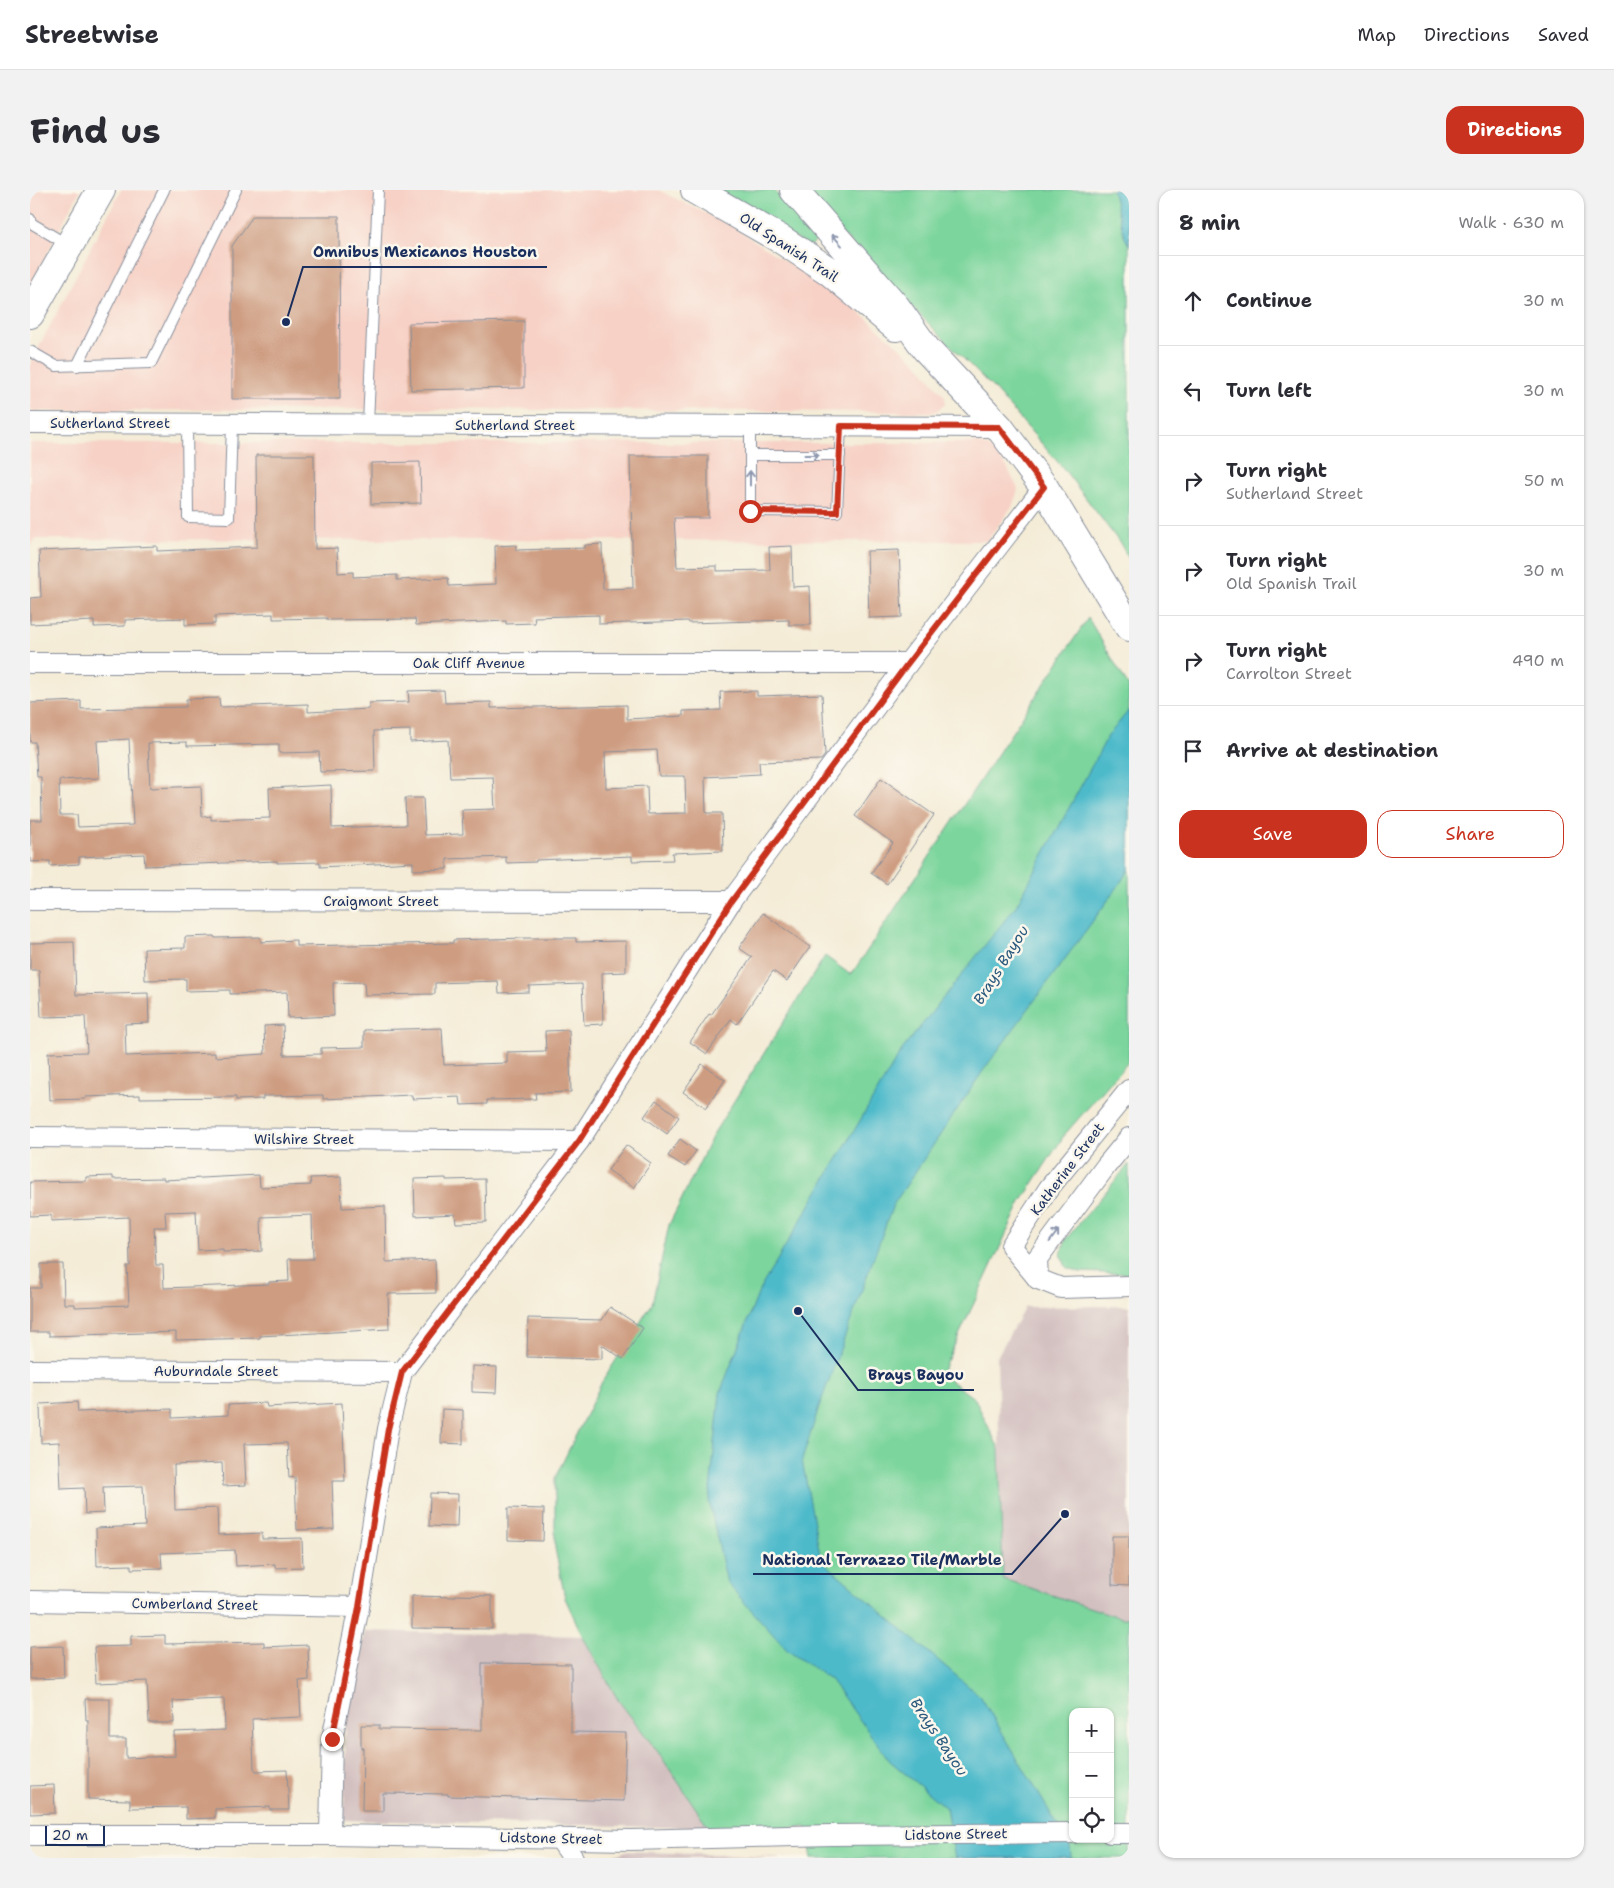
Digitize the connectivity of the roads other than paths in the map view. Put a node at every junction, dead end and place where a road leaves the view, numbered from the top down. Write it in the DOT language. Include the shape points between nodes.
graph roads {
  1 [pos="101,190"];
  2 [pos="164,190"];
  3 [pos="236,190"];
  4 [pos="378,190"];
  5 [pos="695,190"];
  6 [pos="794,190"];
  7 [pos="30,222"];
  8 [pos="68,245"];
  9 [pos="30,314"];
  10 [pos="926,349"];
  11 [pos="30,352"];
  12 [pos="77,366"];
  13 [pos="30,423"];
  14 [pos="187,423"];
  15 [pos="232,424"];
  16 [pos="368,424"];
  17 [pos="750,426"];
  18 [pos="841,426"];
  19 [pos="999,427"];
  20 [pos="750,455"];
  21 [pos="840,455"];
  22 [pos="1044,487"];
  23 [pos="1129,627"];
  24 [pos="30,663"];
  25 [pos="908,663"];
  26 [pos="30,900"];
  27 [pos="731,902"];
  28 [pos="1129,1090"];
  29 [pos="30,1138"];
  30 [pos="1129,1138"];
  31 [pos="579,1141"];
  32 [pos="1038,1279"];
  33 [pos="1129,1286"];
  34 [pos="30,1370"];
  35 [pos="402,1372"];
  36 [pos="30,1601"];
  37 [pos="359,1607"];
  38 [pos="1069,1833"];
  39 [pos="1114,1833"];
  40 [pos="1129,1833"];
  41 [pos="30,1835"];
  42 [pos="330,1835"];
  43 [pos="559,1838"];
  44 [pos="573,1858"];
  1 -- 8 [label="main road"];
  2 -- 12 [label="lane"];
  3 -- 12 [label="lane" via="151,363"];
  4 -- 16 [label="lane"];
  5 -- 10 [label="main road, Old Spanish Trail" via="829,271 883,318"];
  10 -- 6 [label="main road, Old Spanish Trail, one-way" via="896,307"];
  7 -- 8 [label="lane"];
  8 -- 9 [label="main road"];
  10 -- 19 [label="main road, Old Spanish Trail"];
  11 -- 12 [label="lane" via="56,366"];
  13 -- 14 [label="street, Sutherland Street"];
  14 -- 15 [label="street, Sutherland Street"];
  14 -- 15 [label="lane" via="188,517 229,518"];
  15 -- 16 [label="street, Sutherland Street"];
  16 -- 17 [label="street, Sutherland Street"];
  17 -- 18 [label="street, Sutherland Street"];
  17 -- 20 [label="lane"];
  18 -- 19 [label="street, Sutherland Street"];
  18 -- 21 [label="lane"];
  19 -- 22 [label="main road, Old Spanish Trail"];
  20 -- 21 [label="lane, one-way"];
  21 -- 20 [label="lane, one-way" via="837,512 750,511"];
  22 -- 23 [label="main road, Old Spanish Trail"];
  22 -- 25 [label="street"];
  24 -- 25 [label="street, Oak Cliff Avenue"];
  25 -- 27 [label="street"];
  26 -- 27 [label="street, Craigmont Street"];
  27 -- 31 [label="street"];
  28 -- 32 [label="street, Katherine Street" via="1049,1188 1011,1246"];
  29 -- 31 [label="street, Wilshire Street"];
  32 -- 30 [label="street, one-way" via="1037,1259"];
  31 -- 35 [label="street"];
  32 -- 33 [label="street" via="1061,1288"];
  34 -- 35 [label="street, Auburndale Street"];
  35 -- 37 [label="street" via="388,1429"];
  36 -- 37 [label="street, Cumberland Street"];
  37 -- 42 [label="street" via="332,1739"];
  38 -- 43 [label="street, Lidstone Street" via="631,1840"];
  39 -- 40 [label="street"];
  41 -- 42 [label="street, Lidstone Street"];
  42 -- 43 [label="street, Lidstone Street"];
  43 -- 44 [label="street"];
}
